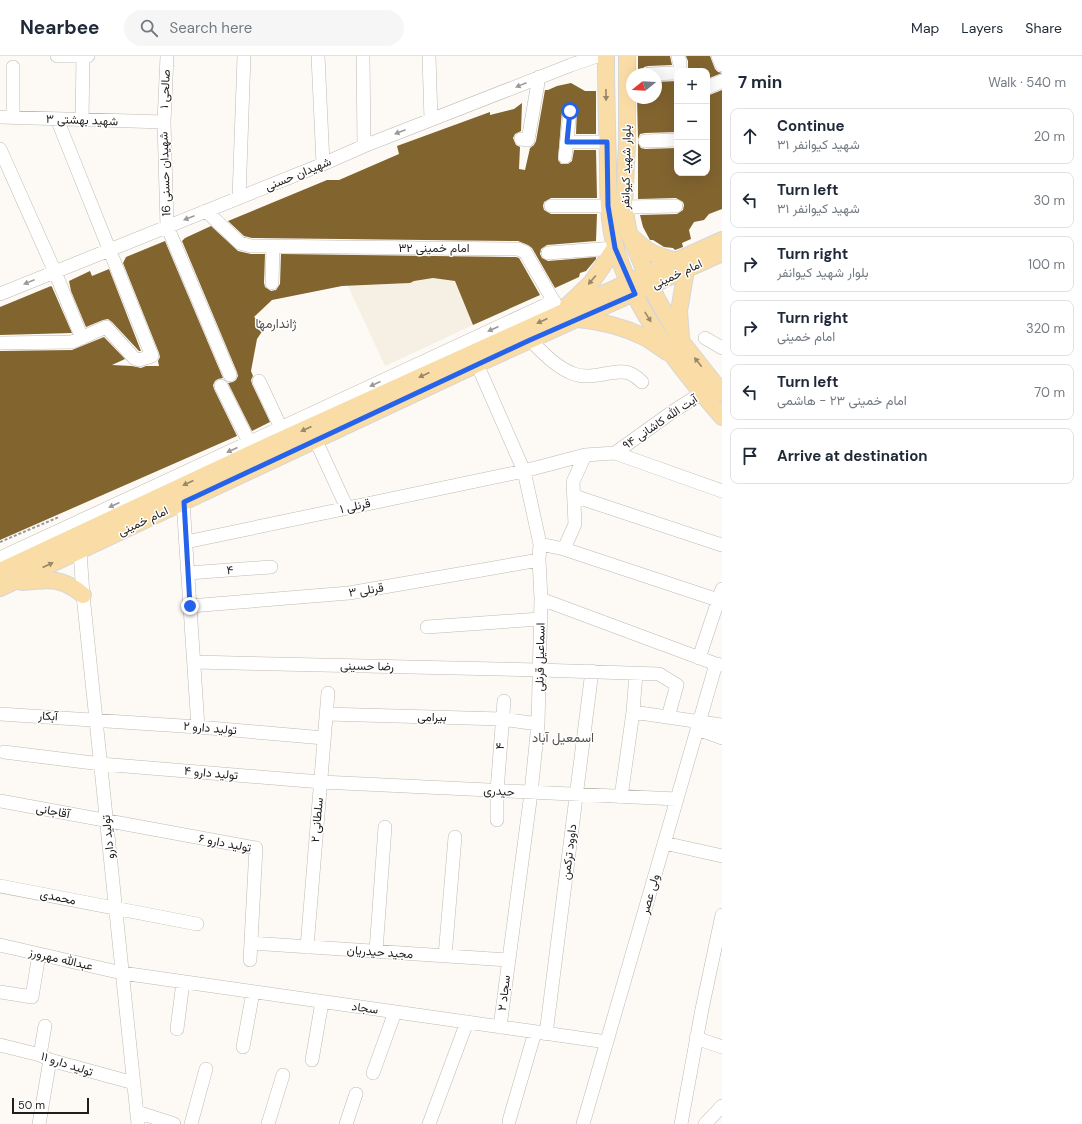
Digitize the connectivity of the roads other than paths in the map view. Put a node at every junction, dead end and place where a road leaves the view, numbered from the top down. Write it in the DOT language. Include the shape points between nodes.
graph roads {
  1 [pos="57,56"];
  2 [pos="86,56"];
  3 [pos="167,56"];
  4 [pos="244,56"];
  5 [pos="318,56"];
  6 [pos="362,56"];
  7 [pos="429,56"];
  8 [pos="597,56"];
  9 [pos="606,56"];
  10 [pos="627,56"];
  11 [pos="678,56"];
  12 [pos="718,56"];
  13 [pos="570,61"];
  14 [pos="722,66"];
  15 [pos="13,67"];
  16 [pos="628,68"];
  17 [pos="680,68"];
  18 [pos="674,73"];
  19 [pos="662,74"];
  20 [pos="539,78"];
  21 [pos="722,81"];
  22 [pos="710,87"];
  23 [pos="628,104"];
  24 [pos="570,111"];
  25 [pos="0,117"];
  26 [pos="13,118"];
  27 [pos="57,119"];
  28 [pos="82,120"];
  29 [pos="431,120"];
  30 [pos="164,122"];
  31 [pos="521,139"];
  32 [pos="674,140"];
  33 [pos="645,141"];
  34 [pos="567,142"];
  35 [pos="607,142"];
  36 [pos="364,146"];
  37 [pos="0,149"];
  38 [pos="565,157"];
  39 [pos="323,164"];
  40 [pos="239,198"];
  41 [pos="550,206"];
  42 [pos="676,206"];
  43 [pos="616,207"];
  44 [pos="206,211"];
  45 [pos="167,226"];
  46 [pos="629,234"];
  47 [pos="722,240"];
  48 [pos="273,247"];
  49 [pos="615,248"];
  50 [pos="109,250"];
  51 [pos="548,253"];
  52 [pos="722,253"];
  53 [pos="682,265"];
  54 [pos="55,272"];
  55 [pos="648,281"];
  56 [pos="272,283"];
  57 [pos="632,288"];
  58 [pos="0,294"];
  59 [pos="557,307"];
  60 [pos="578,319"];
  61 [pos="82,338"];
  62 [pos="705,338"];
  63 [pos="530,340"];
  64 [pos="681,341"];
  65 [pos="0,343"];
  66 [pos="722,348"];
  67 [pos="672,354"];
  68 [pos="478,364"];
  69 [pos="230,375"];
  70 [pos="259,381"];
  71 [pos="642,382"];
  72 [pos="222,386"];
  73 [pos="702,393"];
  74 [pos="722,393"];
  75 [pos="722,417"];
  76 [pos="281,428"];
  77 [pos="316,441"];
  78 [pos="249,442"];
  79 [pos="615,453"];
  80 [pos="585,455"];
  81 [pos="524,471"];
  82 [pos="722,491"];
  83 [pos="574,496"];
  84 [pos="184,502"];
  85 [pos="347,508"];
  86 [pos="186,542"];
  87 [pos="540,544"];
  88 [pos="722,545"];
  89 [pos="564,549"];
  90 [pos="80,551"];
  91 [pos="0,558"];
  92 [pos="539,560"];
  93 [pos="271,568"];
  94 [pos="188,573"];
  95 [pos="4,581"];
  96 [pos="720,594"];
  97 [pos="83,595"];
  98 [pos="541,599"];
  99 [pos="190,606"];
  100 [pos="540,619"];
  101 [pos="427,627"];
  102 [pos="699,658"];
  103 [pos="194,662"];
  104 [pos="719,665"];
  105 [pos="539,670"];
  106 [pos="592,671"];
  107 [pos="636,673"];
  108 [pos="328,693"];
  109 [pos="504,701"];
  110 [pos="633,712"];
  111 [pos="0,714"];
  112 [pos="326,714"];
  113 [pos="668,717"];
  114 [pos="96,719"];
  115 [pos="502,719"];
  116 [pos="538,724"];
  117 [pos="698,725"];
  118 [pos="722,725"];
  119 [pos="198,726"];
  120 [pos="324,738"];
  121 [pos="722,738"];
  122 [pos="4,752"];
  123 [pos="100,764"];
  124 [pos="321,782"];
  125 [pos="497,791"];
  126 [pos="530,792"];
  127 [pos="576,795"];
  128 [pos="621,797"];
  129 [pos="677,799"];
  130 [pos="0,801"];
  131 [pos="497,820"];
  132 [pos="107,821"];
  133 [pos="386,827"];
  134 [pos="455,837"];
  135 [pos="664,843"];
  136 [pos="722,856"];
  137 [pos="0,886"];
  138 [pos="116,909"];
  139 [pos="722,915"];
  140 [pos="197,924"];
  141 [pos="251,943"];
  142 [pos="0,945"];
  143 [pos="307,947"];
  144 [pos="376,951"];
  145 [pos="39,954"];
  146 [pos="445,956"];
  147 [pos="250,960"];
  148 [pos="508,960"];
  149 [pos="122,973"];
  150 [pos="183,982"];
  151 [pos="0,992"];
  152 [pos="253,992"];
  153 [pos="322,1002"];
  154 [pos="395,1012"];
  155 [pos="467,1022"];
  156 [pos="45,1026"];
  157 [pos="500,1027"];
  158 [pos="177,1029"];
  159 [pos="540,1033"];
  160 [pos="696,1038"];
  161 [pos="607,1042"];
  162 [pos="0,1045"];
  163 [pos="244,1047"];
  164 [pos="722,1047"];
  165 [pos="45,1058"];
  166 [pos="312,1060"];
  167 [pos="206,1069"];
  168 [pos="373,1073"];
  169 [pos="283,1075"];
  170 [pos="134,1083"];
  171 [pos="356,1094"];
  172 [pos="722,1106"];
  173 [pos="137,1118"];
  174 [pos="509,1121"];
  175 [pos="39,1124"];
  176 [pos="174,1124"];
  177 [pos="191,1124"];
  178 [pos="268,1124"];
  179 [pos="346,1124"];
  180 [pos="429,1124"];
  181 [pos="583,1124"];
  182 [pos="680,1124"];
  183 [pos="705,1124"];
  1 -- 2 [label="street"];
  2 -- 28 [label="street"];
  3 -- 30 [label="street, صالحی ۱"];
  4 -- 40 [label="street"];
  5 -- 39 [label="street"];
  6 -- 36 [label="street"];
  7 -- 29 [label="street"];
  8 -- 13 [label="street, شهیدان حسنی"];
  9 -- 35 [label="main road, بلوار شهید کیوانفر, one-way"];
  10 -- 16 [label="main road, بلوار شهید کیوانفر"];
  11 -- 17 [label="street"];
  12 -- 14 [label="street"];
  13 -- 20 [label="street, شهیدان حسنی"];
  15 -- 26 [label="street"];
  18 -- 19 [label="street"];
  20 -- 29 [label="street, شهیدان حسنی, one-way"];
  20 -- 31 [label="street" via="528,140"];
  21 -- 22 [label="street"];
  23 -- 43 [label="main road, بلوار شهید کیوانفر" via="627,141"];
  24 -- 34 [label="street"];
  25 -- 26 [label="street, شهید بهشتی ۳"];
  26 -- 27 [label="street, شهید بهشتی ۳"];
  27 -- 28 [label="street, شهید بهشتی ۳"];
  27 -- 50 [label="street"];
  28 -- 30 [label="street, شهید بهشتی ۳"];
  29 -- 36 [label="street, شهیدان حسنی, one-way"];
  30 -- 45 [label="street, شهیدان حسنی 16"];
  32 -- 33 [label="street"];
  34 -- 35 [label="street"];
  34 -- 38 [label="street"];
  35 -- 43 [label="main road, بلوار شهید کیوانفر"];
  36 -- 39 [label="street, شهیدان حسنی"];
  37 -- 54 [label="street"];
  39 -- 40 [label="street, شهیدان حسنی"];
  40 -- 44 [label="street, شهیدان حسنی"];
  41 -- 43 [label="street"];
  42 -- 43 [label="street"];
  43 -- 46 [label="main road, بلوار شهید کیوانفر"];
  43 -- 49 [label="main road, بلوار شهید کیوانفر"];
  44 -- 45 [label="street, شهیدان حسنی, one-way"];
  44 -- 48 [label="street, امام خمینی ۳۲" via="240,243"];
  45 -- 50 [label="street, شهیدان حسنی"];
  45 -- 69 [label="street"];
  46 -- 53 [label="main road" via="644,249"];
  46 -- 55 [label="main road, بلوار شهید کیوانفر"];
  47 -- 53 [label="main road, امام خمینی"];
  48 -- 56 [label="street"];
  48 -- 59 [label="street, امام خمینی ۳۲" via="518,249 524,252"];
  49 -- 51 [label="street"];
  49 -- 57 [label="main road, بلوار شهید کیوانفر"];
  49 -- 59 [label="main road, one-way" via="591,283"];
  50 -- 54 [label="street, شهیدان حسنی"];
  50 -- 61 [label="street" via="152,356 139,360 134,358 106,327"];
  52 -- 53 [label="main road, امام خمینی"];
  53 -- 55 [label="main road, امام خمینی"];
  53 -- 64 [label="main road" via="679,311"];
  54 -- 58 [label="street, شهیدان حسنی, one-way"];
  54 -- 61 [label="street"];
  55 -- 57 [label="main road, امام خمینی"];
  55 -- 64 [label="main road, بلوار شهید کیوانفر"];
  57 -- 59 [label="main road, امام خمینی"];
  57 -- 60 [label="main road, امام خمینی"];
  57 -- 67 [label="main road, بلوار شهید کیوانفر, one-way" via="641,307"];
  59 -- 76 [label="street, امام خمینی, one-way"];
  59 -- 95 [label="main road, امام خمینی, one-way" via="274,443"];
  60 -- 63 [label="main road, امام خمینی"];
  60 -- 67 [label="main road" via="623,329"];
  61 -- 65 [label="street" via="72,342"];
  62 -- 66 [label="street"];
  63 -- 68 [label="main road, امام خمینی"];
  63 -- 71 [label="street" via="555,363 575,374 596,376 630,373"];
  74 -- 64 [label="main road, بلوار شهید کیوانفر, one-way"];
  67 -- 73 [label="main road, بلوار شهید کیوانفر"];
  68 -- 77 [label="main road, امام خمینی"];
  68 -- 81 [label="street, اسماعیل قرنلی"];
  70 -- 76 [label="street"];
  72 -- 78 [label="street"];
  73 -- 75 [label="main road, بلوار شهید کیوانفر"];
  73 -- 79 [label="street, آیت الله کاشانی ۹۴"];
  76 -- 78 [label="street, امام خمینی"];
  77 -- 84 [label="main road, امام خمینی"];
  77 -- 85 [label="street"];
  78 -- 91 [label="street, امام خمینی, one-way"];
  79 -- 80 [label="street, آیت الله کاشانی ۹۴"];
  79 -- 82 [label="street"];
  80 -- 81 [label="street, آیت الله کاشانی ۹۴"];
  80 -- 83 [label="street" via="574,482"];
  81 -- 85 [label="street, قرنلی ۱"];
  81 -- 87 [label="street, اسماعیل قرنلی"];
  83 -- 88 [label="street"];
  83 -- 89 [label="street" via="575,524"];
  84 -- 86 [label="street"];
  84 -- 90 [label="main road, امام خمینی"];
  85 -- 86 [label="street, قرنلی ۱"];
  86 -- 94 [label="street"];
  87 -- 89 [label="street"];
  87 -- 92 [label="street, اسماعیل قرنلی"];
  89 -- 96 [label="street"];
  95 -- 90 [label="main road, امام خمینی, one-way"];
  90 -- 97 [label="street, تولید دارو"];
  92 -- 98 [label="street, اسماعیل قرنلی"];
  92 -- 99 [label="street, قرنلی ۳" via="349,593"];
  93 -- 94 [label="street, ۴"];
  94 -- 99 [label="street"];
  95 -- 97 [label="main road" via="60,581 73,586"];
  96 -- 102 [label="street"];
  97 -- 114 [label="street, تولید دارو"];
  98 -- 100 [label="street, اسماعیل قرنلی"];
  98 -- 102 [label="street"];
  99 -- 103 [label="street"];
  100 -- 101 [label="street"];
  100 -- 105 [label="street, اسماعیل قرنلی"];
  102 -- 104 [label="street"];
  103 -- 105 [label="street, رضا حسینی"];
  103 -- 119 [label="street"];
  104 -- 117 [label="street, ولی عصر"];
  105 -- 106 [label="street, رضا حسینی"];
  105 -- 116 [label="street, اسماعیل قرنلی"];
  106 -- 107 [label="street, رضا حسینی"];
  106 -- 127 [label="street, داوود ترکمن"];
  107 -- 110 [label="street"];
  107 -- 113 [label="street, رضا حسینی" via="659,674 677,685"];
  108 -- 112 [label="street, ۲ سلطانی"];
  109 -- 115 [label="street, ۴"];
  110 -- 113 [label="street"];
  110 -- 128 [label="street"];
  111 -- 114 [label="street, آبکار"];
  112 -- 115 [label="street, بیرامی"];
  112 -- 120 [label="street, ۲ سلطانی"];
  113 -- 117 [label="street"];
  114 -- 119 [label="street, تولید دارو ۲"];
  114 -- 123 [label="street, تولید دارو"];
  115 -- 116 [label="street, بیرامی"];
  115 -- 125 [label="street, ۴"];
  116 -- 126 [label="street, اسماعیل قرنلی"];
  117 -- 118 [label="street"];
  117 -- 121 [label="street"];
  117 -- 129 [label="street, ولی عصر"];
  119 -- 120 [label="street, تولید دارو ۲"];
  120 -- 124 [label="street, ۲ سلطانی"];
  122 -- 123 [label="street, تولید دارو ۴"];
  123 -- 124 [label="street, تولید دارو ۴"];
  123 -- 132 [label="street, تولید دارو"];
  124 -- 125 [label="street, حیدری"];
  124 -- 143 [label="street, ۲ سلطانی"];
  125 -- 126 [label="street, حیدری"];
  125 -- 131 [label="street, ۴"];
  126 -- 127 [label="street, حیدری"];
  126 -- 148 [label="street, اسماعیل قرنلی"];
  127 -- 128 [label="street, حیدری"];
  127 -- 159 [label="street, داوود ترکمن"];
  128 -- 129 [label="street, حیدری"];
  129 -- 135 [label="street, ولی عصر"];
  130 -- 132 [label="street, آقاجانی"];
  132 -- 138 [label="street, تولید دارو"];
  132 -- 141 [label="street, تولید دارو ۶" via="256,848"];
  133 -- 144 [label="street"];
  134 -- 146 [label="street"];
  135 -- 136 [label="street"];
  135 -- 161 [label="street, ولی عصر"];
  137 -- 138 [label="street, محمدی"];
  138 -- 140 [label="street, محمدی"];
  138 -- 149 [label="street, تولید دارو"];
  139 -- 160 [label="street"];
  141 -- 143 [label="street, مجید حیدریان"];
  141 -- 147 [label="street, تولید دارو ۶"];
  142 -- 145 [label="street, عبدالله مهرورز"];
  143 -- 144 [label="street, مجید حیدریان"];
  144 -- 146 [label="street, مجید حیدریان"];
  145 -- 149 [label="street, عبدالله مهرورز"];
  145 -- 151 [label="street" via="32,997"];
  146 -- 148 [label="street, مجید حیدریان"];
  148 -- 157 [label="street, سجاد ۲"];
  149 -- 150 [label="street, سجاد"];
  149 -- 170 [label="street, تولید دارو"];
  150 -- 152 [label="street, سجاد"];
  150 -- 158 [label="street"];
  152 -- 153 [label="street, سجاد"];
  152 -- 163 [label="street"];
  153 -- 154 [label="street, سجاد"];
  153 -- 166 [label="street"];
  154 -- 155 [label="street, سجاد"];
  154 -- 168 [label="street"];
  155 -- 157 [label="street, سجاد"];
  155 -- 180 [label="street"];
  156 -- 165 [label="street"];
  157 -- 159 [label="street, سجاد"];
  159 -- 161 [label="street, سجاد"];
  159 -- 174 [label="street, داوود ترکمن"];
  160 -- 164 [label="street"];
  160 -- 182 [label="street"];
  161 -- 181 [label="street, ولی عصر"];
  162 -- 165 [label="street, تولید دارو ۱۱"];
  165 -- 170 [label="street, تولید دارو ۱۱"];
  165 -- 175 [label="street"];
  167 -- 177 [label="street"];
  169 -- 178 [label="street"];
  170 -- 173 [label="street, تولید دارو"];
  171 -- 179 [label="street"];
  172 -- 183 [label="street"];
  173 -- 176 [label="street"];
}
